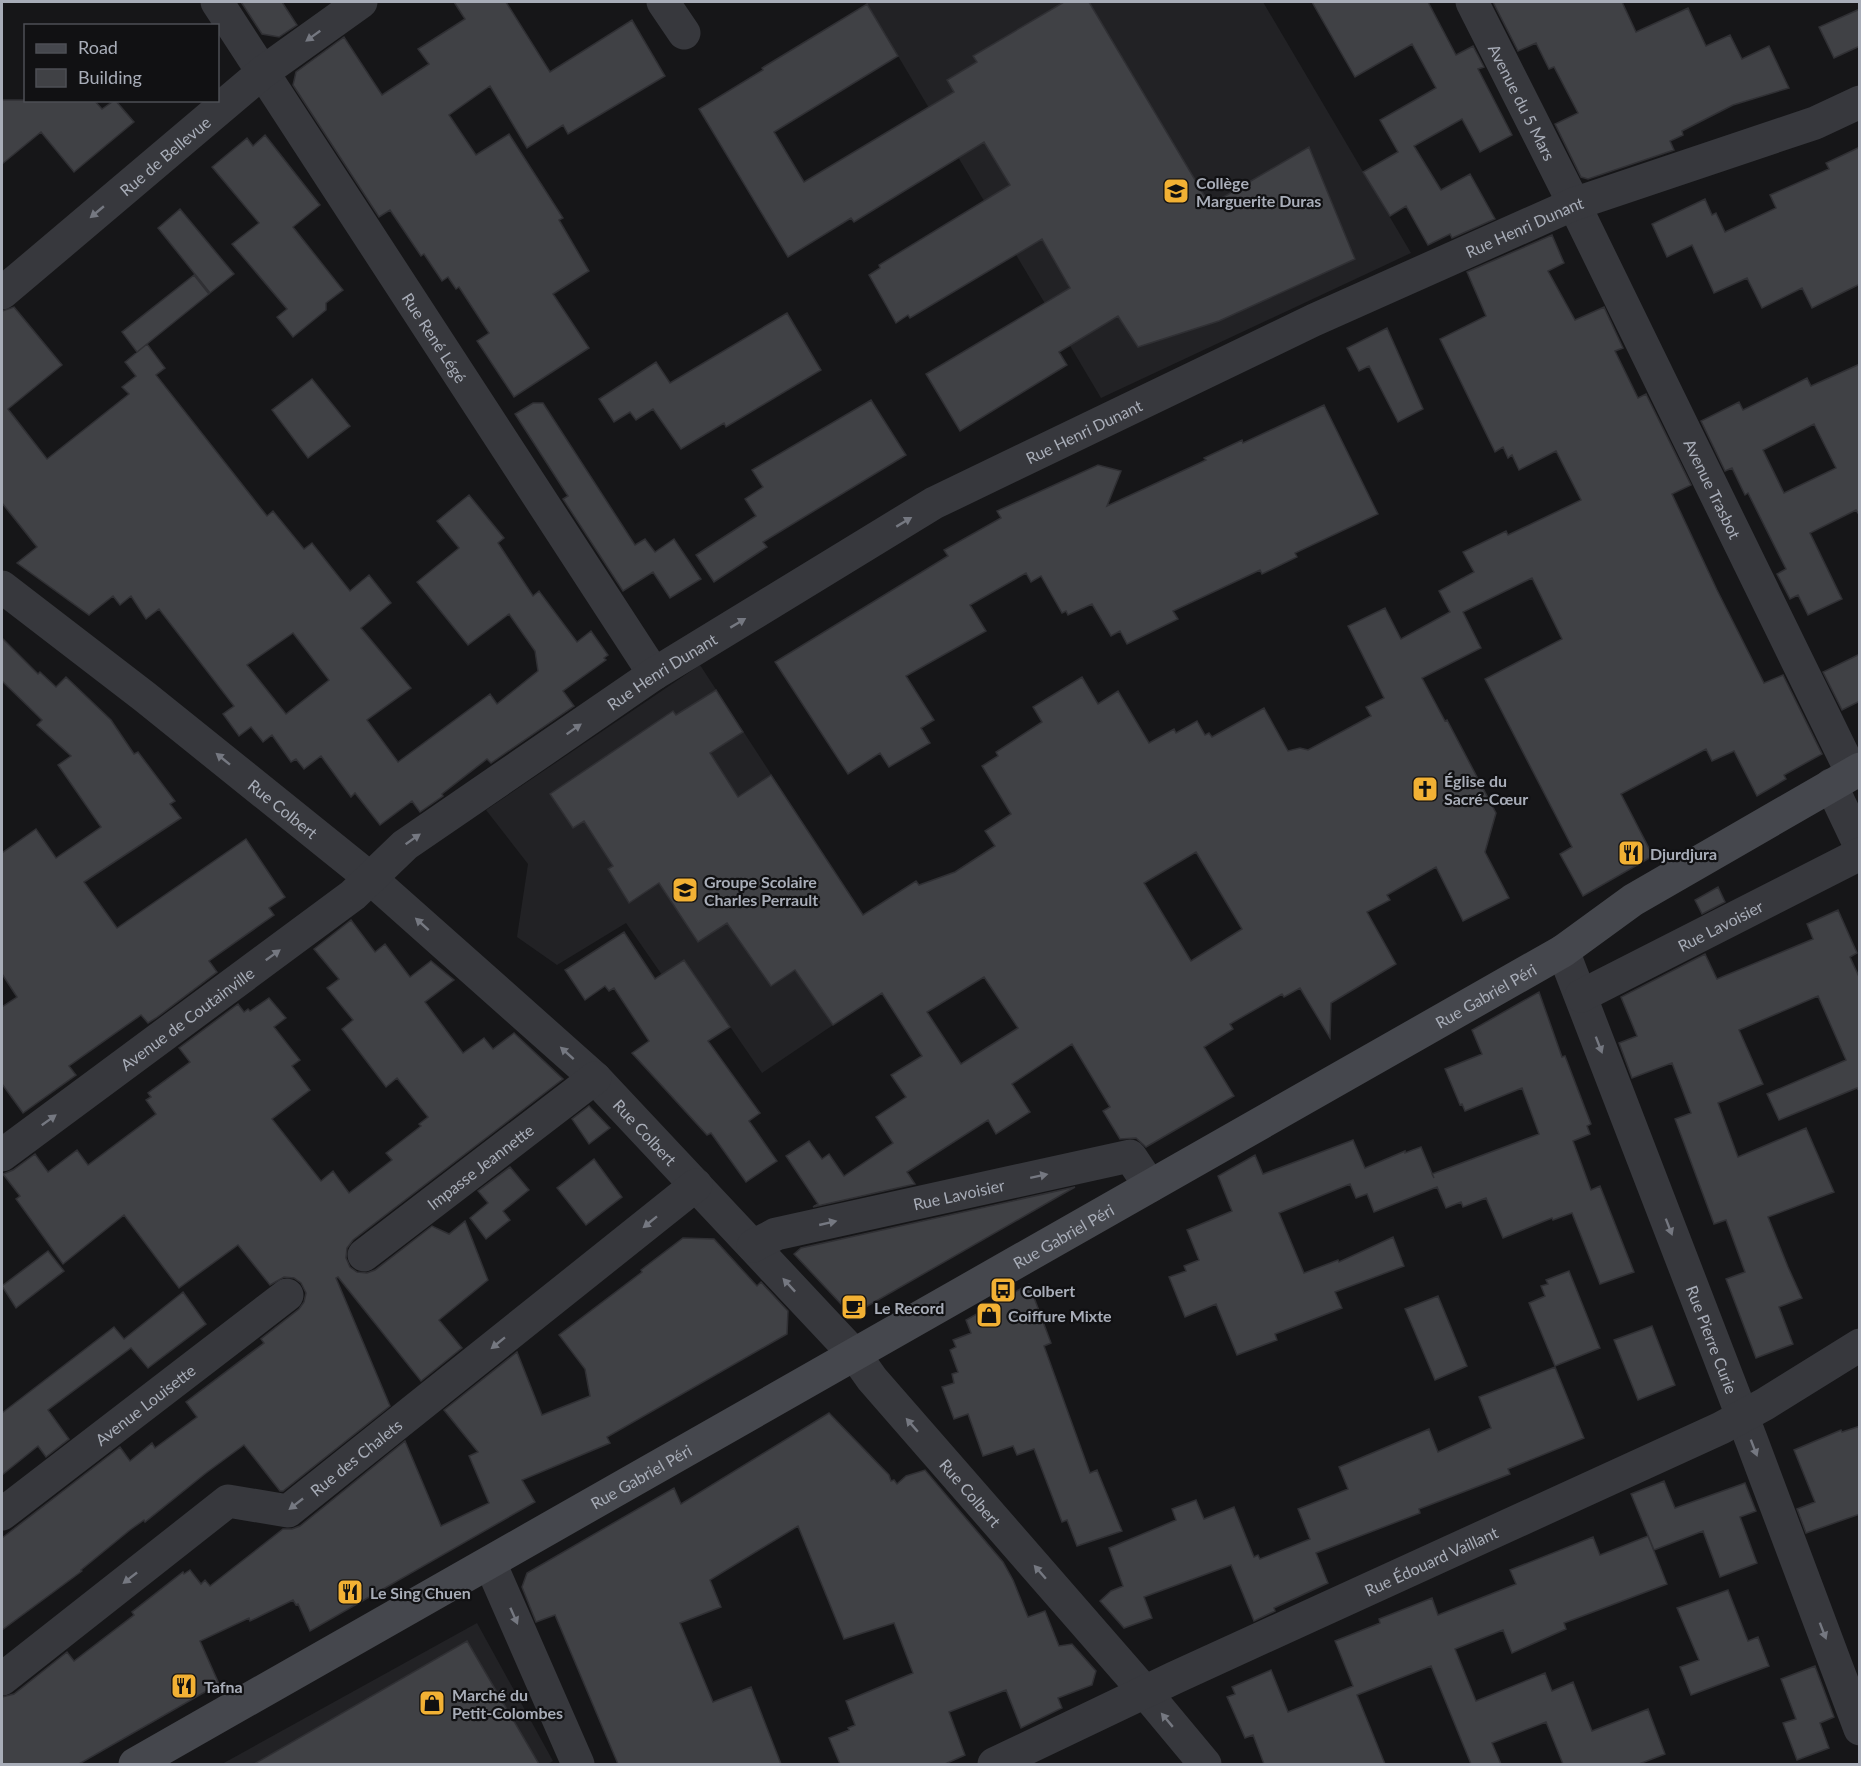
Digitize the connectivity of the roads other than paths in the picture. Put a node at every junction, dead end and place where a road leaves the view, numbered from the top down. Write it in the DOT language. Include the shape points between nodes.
graph roads {
  1 [pos="217,2"];
  2 [pos="361,2"];
  3 [pos="663,2"];
  4 [pos="1472,2"];
  5 [pos="684,33"];
  6 [pos="263,72"];
  7 [pos="1860,102"];
  8 [pos="1574,204"];
  9 [pos="2,293"];
  10 [pos="2,587"];
  11 [pos="654,674"];
  12 [pos="1848,776"];
  13 [pos="1860,846"];
  14 [pos="1860,854"];
  15 [pos="369,878"];
  16 [pos="1563,951"];
  17 [pos="1581,996"];
  18 [pos="596,1078"];
  19 [pos="2,1155"];
  20 [pos="696,1185"];
  21 [pos="1150,1186"];
  22 [pos="753,1246"];
  23 [pos="364,1255"];
  24 [pos="287,1295"];
  25 [pos="1860,1345"];
  26 [pos="855,1355"];
  27 [pos="1742,1417"];
  28 [pos="2,1514"];
  29 [pos="490,1563"];
  30 [pos="2,1679"];
  31 [pos="1145,1692"];
  32 [pos="1860,1729"];
  33 [pos="135,1764"];
  34 [pos="578,1764"];
  35 [pos="994,1764"];
  36 [pos="1205,1764"];
  1 -- 6 [label="street, Rue René Légé"];
  2 -- 6 [label="street, Rue de Bellevue, one-way"];
  3 -- 5 [label="street"];
  4 -- 8 [label="street, Avenue du 5 Mars"];
  6 -- 9 [label="street, Rue de Bellevue, one-way"];
  6 -- 11 [label="street, Rue René Légé"];
  7 -- 8 [label="street, Rue Henri Dunant" via="1815,123"];
  11 -- 8 [label="street, Rue Henri Dunant, one-way" via="934,503 1314,320"];
  8 -- 12 [label="street, Avenue Trasbot"];
  15 -- 10 [label="street, Rue Colbert, one-way"];
  15 -- 11 [label="street, Rue Henri Dunant, one-way" via="405,845"];
  12 -- 13 [label="street, Avenue Trasbot"];
  12 -- 16 [label="main road, Rue Gabriel Péri" via="1633,900"];
  14 -- 17 [label="street, Rue Lavoisier"];
  18 -- 15 [label="street, Rue Colbert, one-way"];
  19 -- 15 [label="street, Avenue de Coutainville, one-way" via="353,895"];
  16 -- 17 [label="street, Rue Pierre Curie"];
  16 -- 21 [label="main road, Rue Gabriel Péri"];
  17 -- 27 [label="street, Rue Pierre Curie, one-way"];
  18 -- 20 [label="street, Rue Colbert"];
  18 -- 23 [label="street, Impasse Jeannette"];
  20 -- 22 [label="street, Rue Colbert"];
  20 -- 30 [label="street, Rue des Chalets, one-way" via="288,1510 228,1501"];
  22 -- 21 [label="street, Rue Lavoisier, one-way" via="776,1234 1130,1156"];
  21 -- 26 [label="main road, Rue Gabriel Péri"];
  26 -- 22 [label="street, Rue Colbert, one-way"];
  24 -- 28 [label="street, Avenue Louisette"];
  25 -- 27 [label="street, Rue Édouard Vaillant"];
  26 -- 29 [label="main road, Rue Gabriel Péri"];
  31 -- 26 [label="street, Rue Colbert, one-way"];
  27 -- 31 [label="street, Rue Édouard Vaillant"];
  27 -- 32 [label="street, Rue Pierre Curie, one-way"];
  29 -- 33 [label="main road, Rue Gabriel Péri"];
  29 -- 34 [label="street, one-way"];
  31 -- 35 [label="street, Rue Édouard Vaillant"];
  36 -- 31 [label="street, Rue Colbert, one-way"];
}
